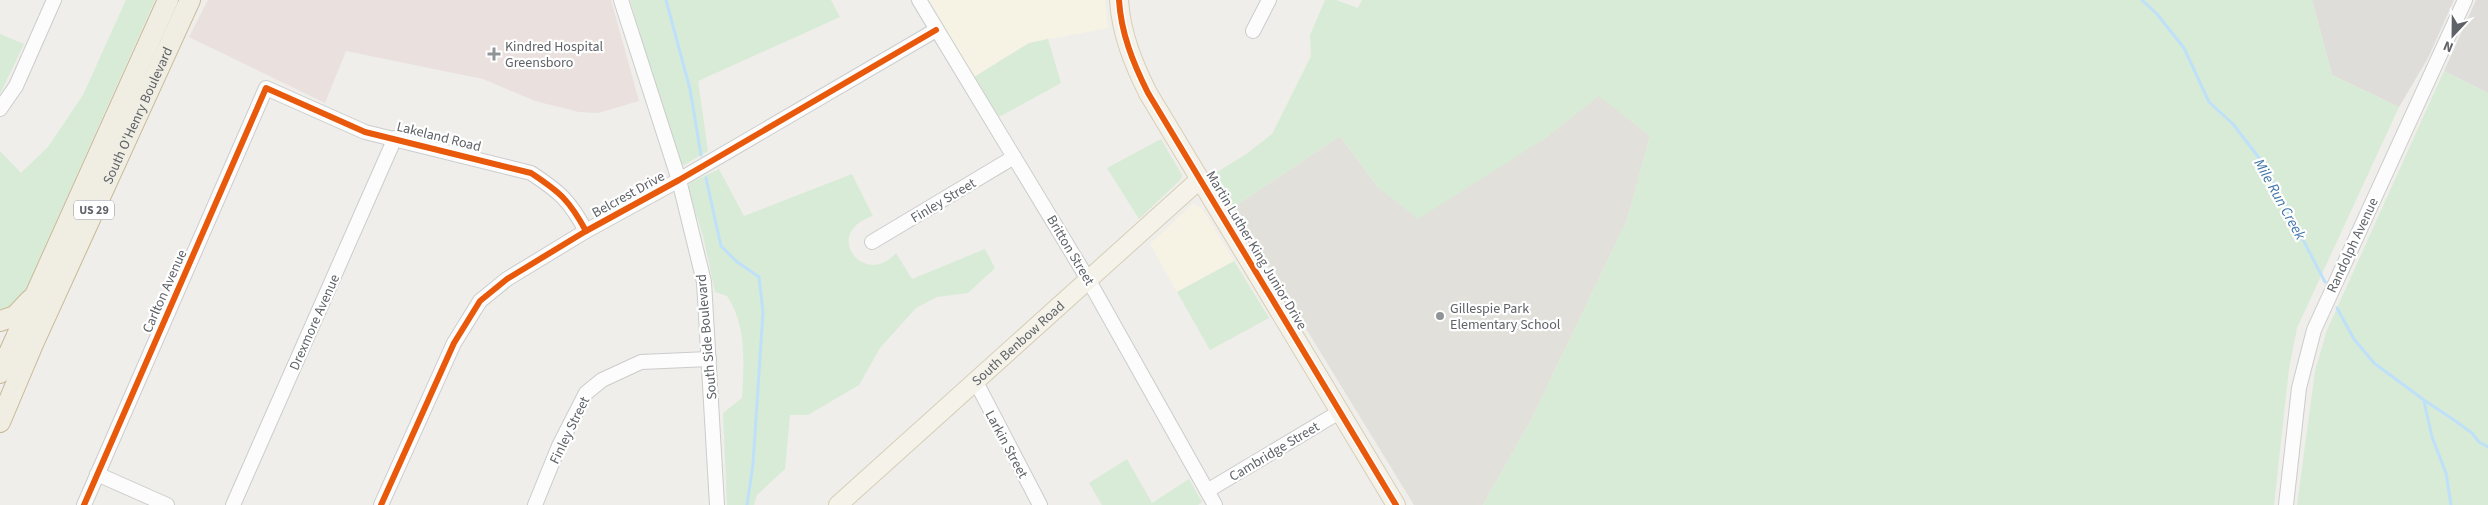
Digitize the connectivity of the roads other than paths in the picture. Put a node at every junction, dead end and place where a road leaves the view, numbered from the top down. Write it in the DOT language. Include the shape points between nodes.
graph roads {
  1 [pos="54,0"];
  2 [pos="168,0"];
  3 [pos="190,0"];
  4 [pos="621,0"];
  5 [pos="919,0"];
  6 [pos="1119,0"];
  7 [pos="1269,0"];
  8 [pos="2465,0"];
  9 [pos="936,30"];
  10 [pos="1253,31"];
  11 [pos="266,88"];
  12 [pos="0,109"];
  13 [pos="395,138"];
  14 [pos="1014,157"];
  15 [pos="679,180"];
  16 [pos="1199,180"];
  17 [pos="586,231"];
  18 [pos="872,242"];
  19 [pos="1089,281"];
  20 [pos="40,286"];
  21 [pos="0,321"];
  22 [pos="709,359"];
  23 [pos="0,373"];
  24 [pos="976,382"];
  25 [pos="1341,411"];
  26 [pos="0,422"];
  27 [pos="97,474"];
  28 [pos="1207,490"];
  29 [pos="848,502"];
  30 [pos="84,505"];
  31 [pos="167,505"];
  32 [pos="233,505"];
  33 [pos="381,505"];
  34 [pos="535,505"];
  35 [pos="717,505"];
  36 [pos="1040,505"];
  37 [pos="1215,505"];
  38 [pos="1396,505"];
  39 [pos="2286,505"];
  1 -- 12 [label="street" via="16,86"];
  2 -- 20 [label="highway, South O'Henry Boulevard / US 29"];
  3 -- 26 [label="highway, South O'Henry Boulevard / US 29"];
  4 -- 15 [label="street, South Side Boulevard"];
  5 -- 9 [label="street, Britton Street"];
  6 -- 16 [label="main road, Martin Luther King Junior Drive" via="1124,35 1138,73"];
  7 -- 10 [label="street"];
  8 -- 39 [label="street, Randolph Avenue" via="2314,330 2299,388"];
  9 -- 14 [label="street, Britton Street"];
  9 -- 15 [label="street, Belcrest Drive"];
  11 -- 13 [label="street, Lakeland Road" via="365,132"];
  11 -- 27 [label="street, Carlton Avenue"];
  13 -- 17 [label="street, Lakeland Road" via="531,172 573,206"];
  13 -- 32 [label="street, Drexmore Avenue"];
  14 -- 18 [label="street, Finley Street"];
  14 -- 19 [label="street, Britton Street"];
  15 -- 17 [label="street, Belcrest Drive"];
  15 -- 22 [label="street, South Side Boulevard" via="704,282"];
  16 -- 19 [label="main road, South Benbow Road"];
  16 -- 25 [label="main road, Martin Luther King Junior Drive"];
  17 -- 33 [label="street, Belcrest Drive" via="507,279 475,308 454,343"];
  19 -- 24 [label="main road, South Benbow Road"];
  19 -- 28 [label="street, Britton Street"];
  20 -- 21 [label="highway" via="15,316"];
  20 -- 23 [label="highway, South O'Henry Boulevard / US 29"];
  22 -- 34 [label="street, Finley Street" via="641,362 602,380 586,393 559,446"];
  22 -- 35 [label="street, South Side Boulevard"];
  24 -- 29 [label="main road, South Benbow Road"];
  24 -- 36 [label="street, Larkin Street"];
  25 -- 28 [label="street, Cambridge Street"];
  25 -- 38 [label="main road, Martin Luther King Junior Drive"];
  27 -- 30 [label="street, Carlton Avenue"];
  27 -- 31 [label="street"];
  28 -- 37 [label="street, Britton Street"];
}
